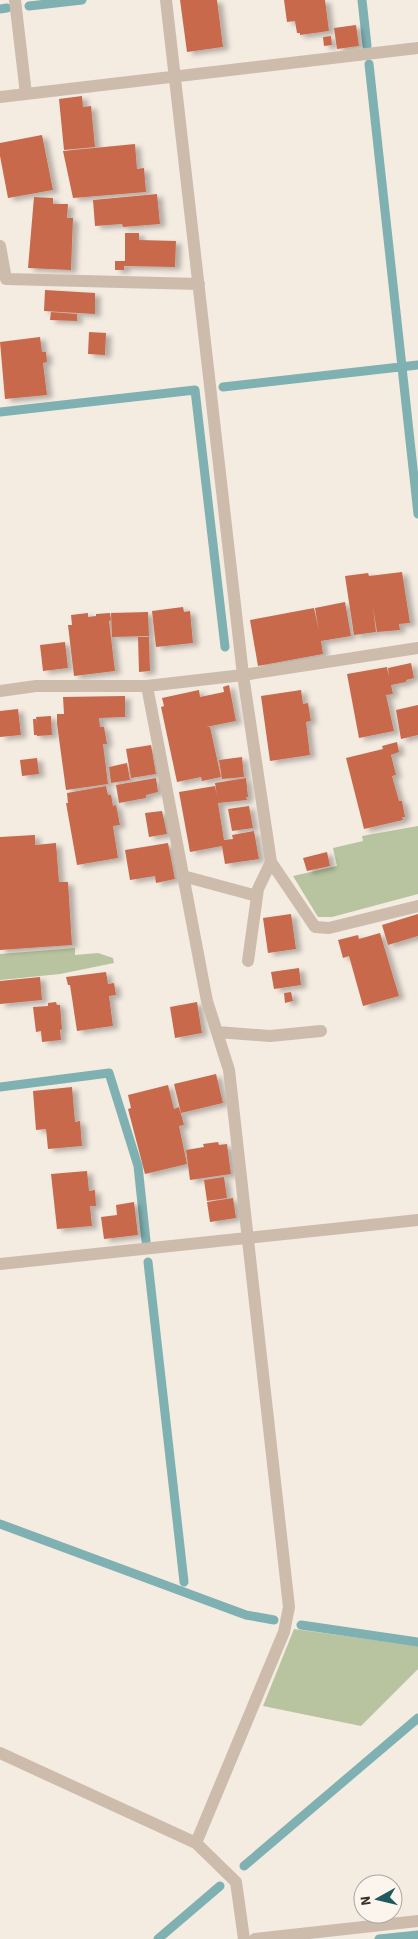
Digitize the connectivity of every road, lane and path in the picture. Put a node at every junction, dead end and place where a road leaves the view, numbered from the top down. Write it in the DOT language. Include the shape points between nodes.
graph roads {
  1 [pos="15,0"];
  2 [pos="166,0"];
  3 [pos="418,48"];
  4 [pos="175,76"];
  5 [pos="26,94"];
  6 [pos="0,97"];
  7 [pos="0,246"];
  8 [pos="199,284"];
  9 [pos="418,649"];
  10 [pos="243,675"];
  11 [pos="147,686"];
  12 [pos="0,691"];
  13 [pos="271,862"];
  14 [pos="183,876"];
  15 [pos="257,896"];
  16 [pos="418,906"];
  17 [pos="248,960"];
  18 [pos="321,1030"];
  19 [pos="217,1032"];
  20 [pos="418,1220"];
  21 [pos="248,1238"];
  22 [pos="0,1264"];
  23 [pos="0,1753"];
  24 [pos="196,1843"];
  25 [pos="418,1921"];
  26 [pos="244,1939"];
  27 [pos="255,1939"];
  1 -- 5 [label="street"];
  2 -- 4 [label="street"];
  3 -- 4 [label="street"];
  4 -- 5 [label="street"];
  4 -- 8 [label="street"];
  5 -- 6 [label="street"];
  7 -- 8 [label="street" via="6,278"];
  8 -- 10 [label="street"];
  9 -- 10 [label="street"];
  10 -- 11 [label="street"];
  10 -- 13 [label="street"];
  11 -- 12 [label="street" via="36,686"];
  11 -- 14 [label="street"];
  13 -- 15 [label="street"];
  13 -- 16 [label="street" via="315,928 329,928"];
  14 -- 15 [label="street"];
  14 -- 19 [label="street" via="207,1002"];
  15 -- 17 [label="street"];
  18 -- 19 [label="street" via="270,1036"];
  19 -- 21 [label="street" via="229,1070"];
  20 -- 21 [label="street"];
  21 -- 22 [label="street"];
  21 -- 24 [label="street" via="289,1607 284,1632"];
  23 -- 24 [label="street"];
  24 -- 26 [label="street" via="236,1882"];
  25 -- 27 [label="street"];
}
